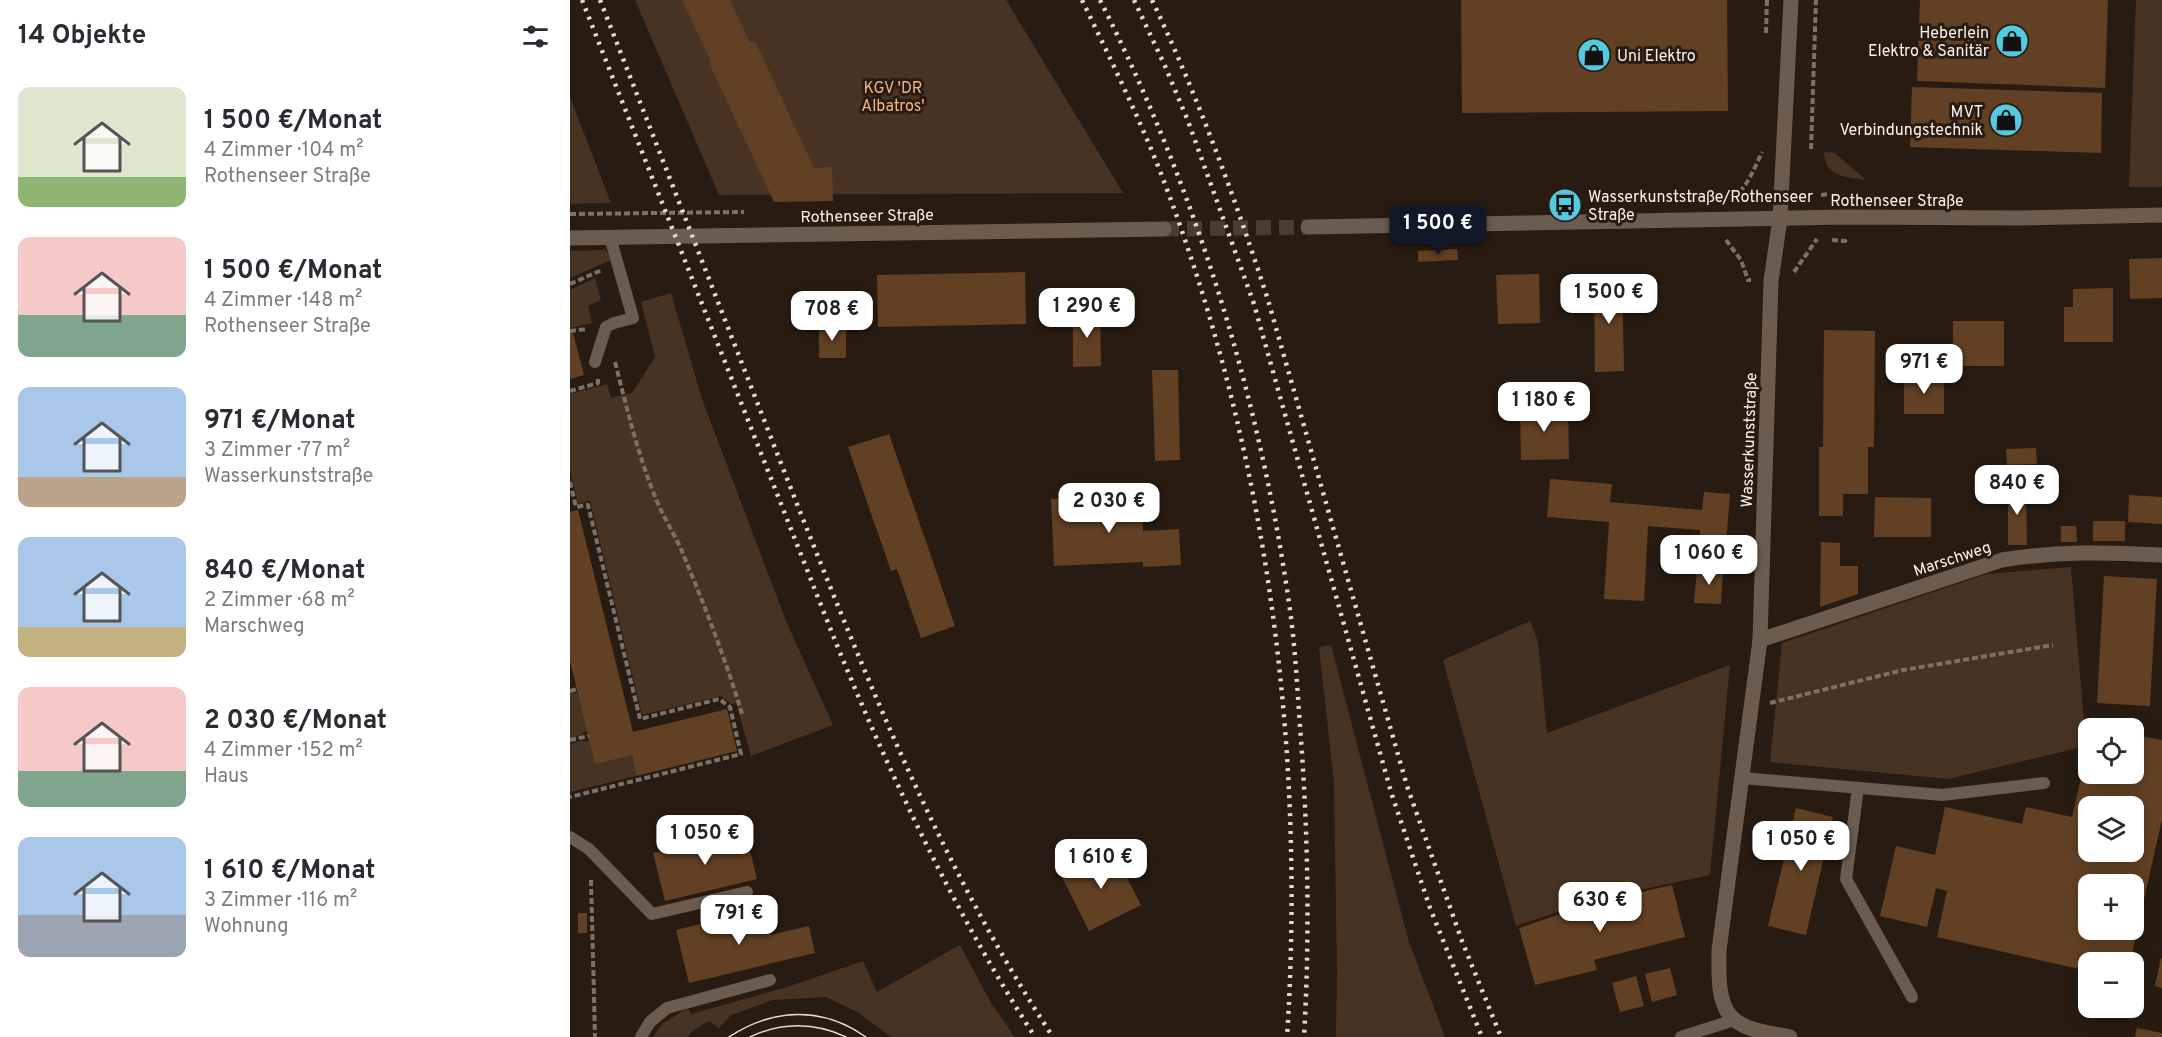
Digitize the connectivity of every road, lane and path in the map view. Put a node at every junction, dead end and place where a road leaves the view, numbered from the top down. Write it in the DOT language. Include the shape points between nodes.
graph roads {
  1 [pos="1791,0"];
  2 [pos="1816,0"];
  3 [pos="1811,149"];
  4 [pos="1762,150"];
  5 [pos="1727,202"];
  6 [pos="2162,215"];
  7 [pos="1780,219"];
  8 [pos="1308,227"];
  9 [pos="1164,229"];
  10 [pos="610,237"];
  11 [pos="570,238"];
  12 [pos="1726,239"];
  13 [pos="1817,239"];
  14 [pos="1794,273"];
  15 [pos="1748,280"];
  16 [pos="606,327"];
  17 [pos="570,332"];
  18 [pos="595,362"];
  19 [pos="615,362"];
  20 [pos="570,482"];
  21 [pos="2162,555"];
  22 [pos="1760,640"];
  23 [pos="2053,645"];
  24 [pos="577,689"];
  25 [pos="570,691"];
  26 [pos="1775,702"];
  27 [pos="744,717"];
  28 [pos="589,736"];
  29 [pos="570,740"];
  30 [pos="1743,778"];
  31 [pos="2044,783"];
  32 [pos="1858,788"];
  33 [pos="570,797"];
  34 [pos="570,837"];
  35 [pos="590,876"];
  36 [pos="747,892"];
  37 [pos="770,980"];
  38 [pos="1912,997"];
  39 [pos="1734,1020"];
  40 [pos="1752,1033"];
  41 [pos="595,1037"];
  42 [pos="641,1037"];
  43 [pos="1681,1037"];
  44 [pos="1790,1037"];
  1 -- 7 [label="street, Wasserkunststraße"];
  2 -- 3 [label="path"];
  4 -- 5 [label="path" via="1751,177"];
  6 -- 7 [label="street, Rothenseer Straße"];
  7 -- 8 [label="street, Rothenseer Straße"];
  7 -- 22 [label="street, Wasserkunststraße" via="1771,281"];
  9 -- 10 [label="street, Rothenseer Straße"];
  10 -- 11 [label="street, Rothenseer Straße"];
  10 -- 16 [label="lane" via="633,318"];
  12 -- 15 [label="path" via="1741,260"];
  13 -- 14 [label="path"];
  16 -- 17 [label="path"];
  16 -- 18 [label="lane"];
  19 -- 27 [label="path" via="632,431 653,490 704,604"];
  20 -- 33 [label="path" via="576,507 588,505 640,719 719,699 730,707 741,754"];
  21 -- 22 [label="street, Marschweg" via="2081,553 2002,560"];
  22 -- 30 [label="street, Wasserkunststraße"];
  23 -- 26 [label="path" via="1903,670"];
  24 -- 25 [label="path"];
  28 -- 29 [label="path"];
  30 -- 32 [label="lane"];
  30 -- 39 [label="street, Wasserkunststraße" via="1719,950 1721,994"];
  31 -- 32 [label="lane" via="1942,795"];
  32 -- 38 [label="lane" via="1846,879"];
  34 -- 36 [label="lane" via="589,849 651,914"];
  35 -- 41 [label="path"];
  37 -- 42 [label="lane" via="667,1008 650,1022"];
  39 -- 40 [label="street"];
  39 -- 43 [label="lane"];
  40 -- 44 [label="street"];
}
